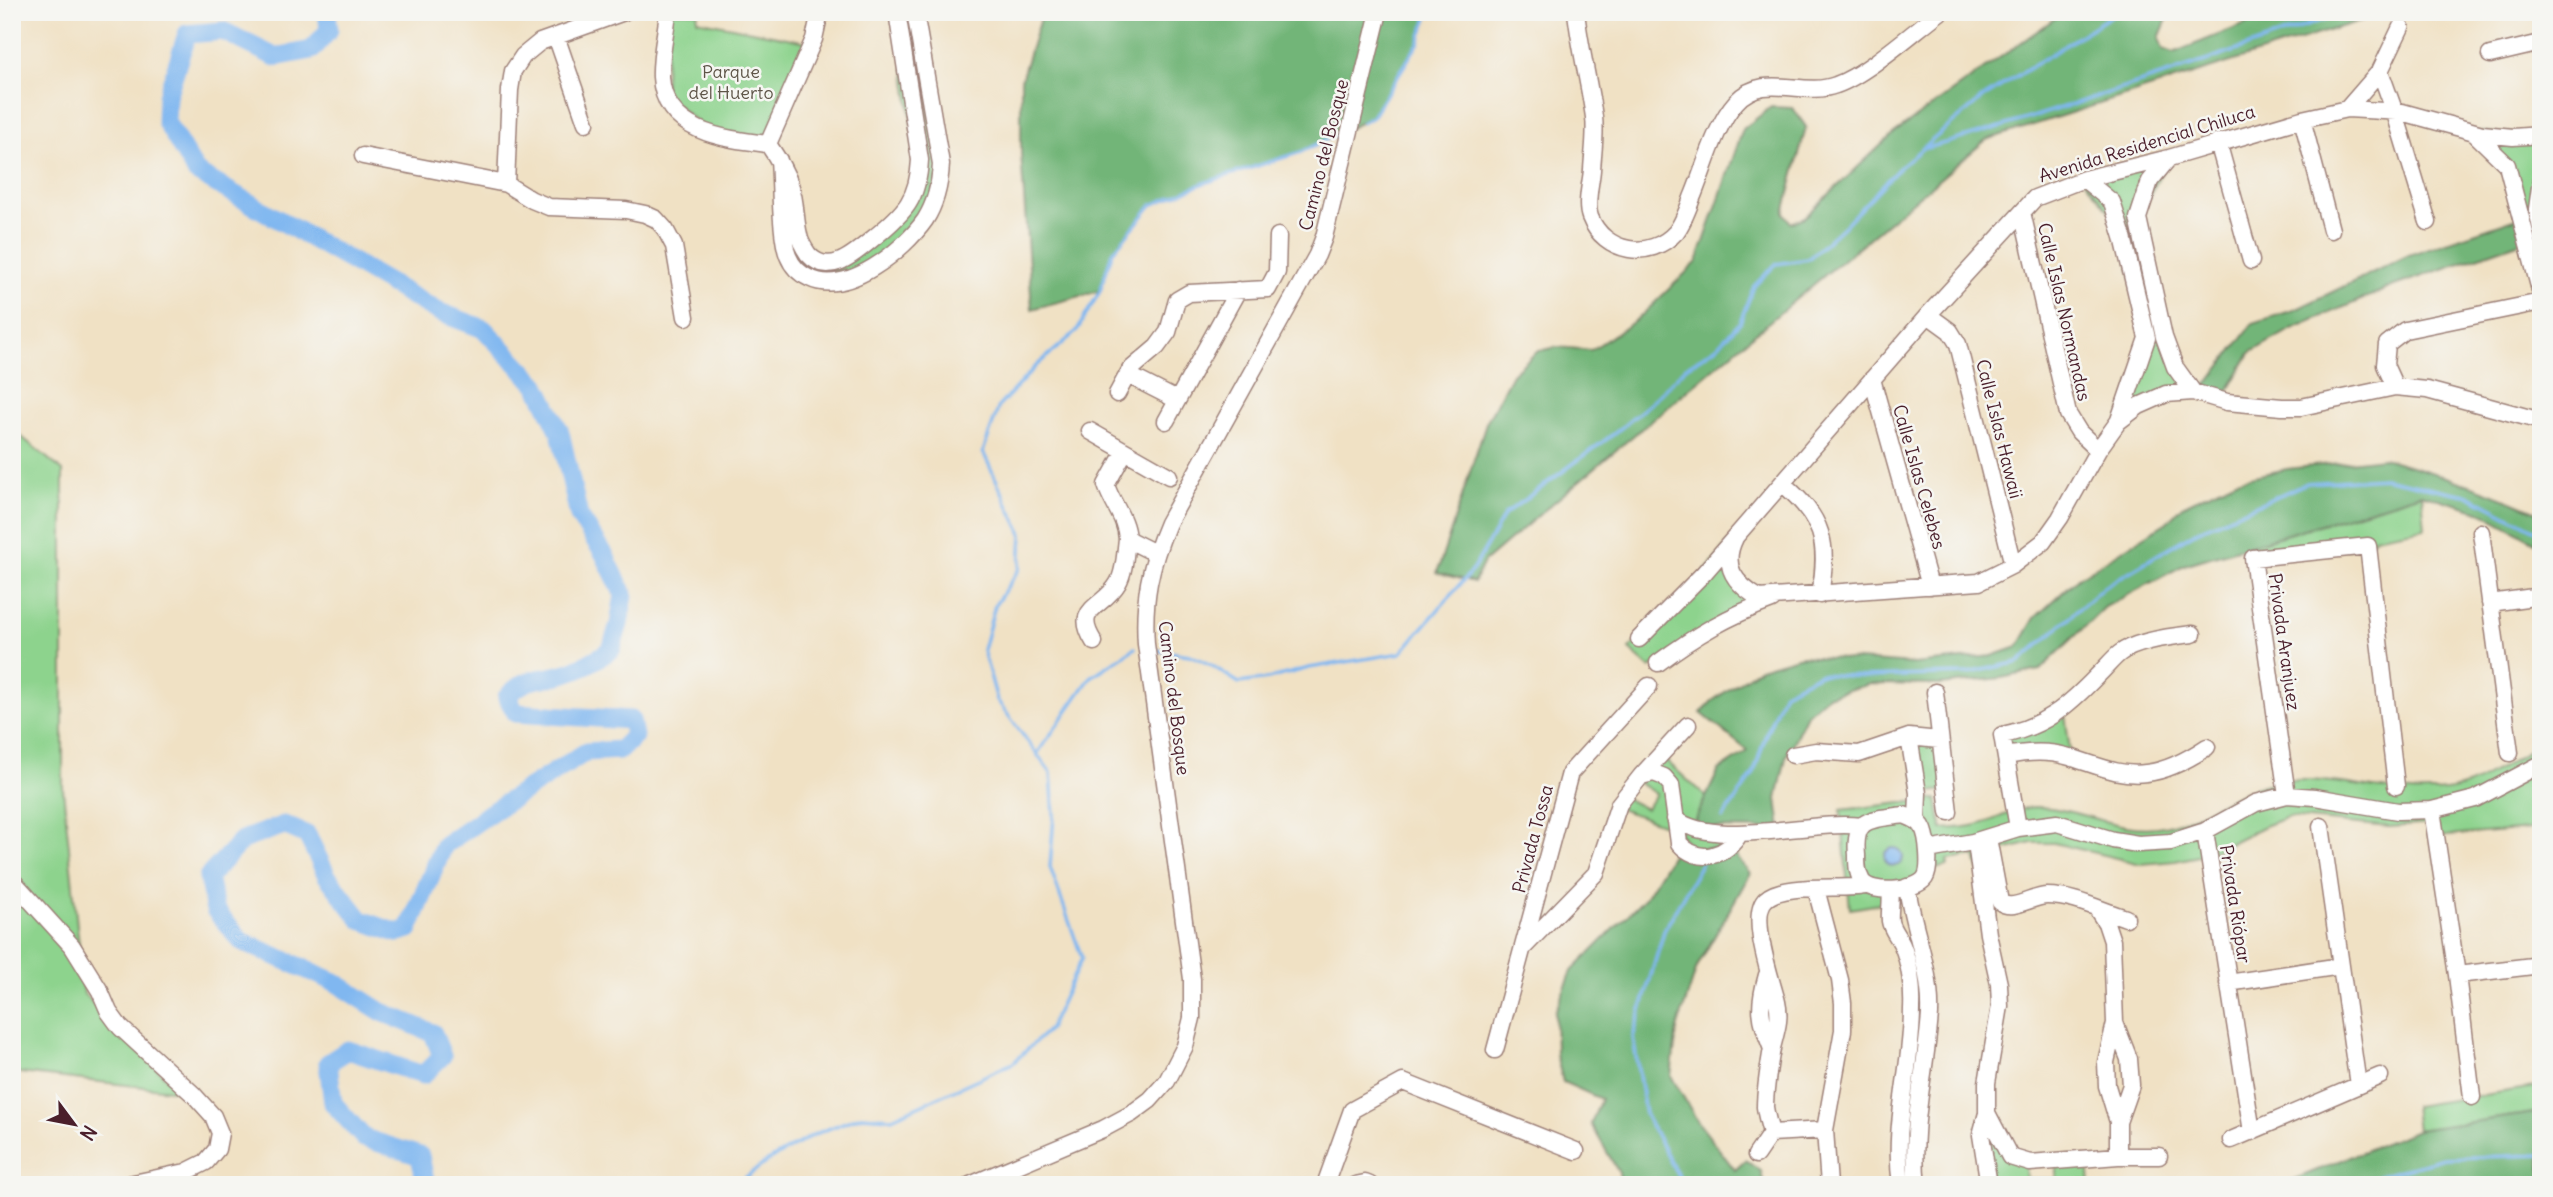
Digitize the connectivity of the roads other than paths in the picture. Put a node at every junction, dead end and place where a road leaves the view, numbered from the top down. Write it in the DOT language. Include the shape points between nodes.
graph roads {
  1 [pos="624,12"];
  2 [pos="668,12"];
  3 [pos="820,12"];
  4 [pos="897,12"];
  5 [pos="915,12"];
  6 [pos="1379,12"];
  7 [pos="1576,12"];
  8 [pos="1940,12"];
  9 [pos="2401,27"];
  10 [pos="556,36"];
  11 [pos="2541,43"];
  12 [pos="2490,55"];
  13 [pos="2380,71"];
  14 [pos="2347,109"];
  15 [pos="2395,110"];
  16 [pos="2302,119"];
  17 [pos="586,123"];
  18 [pos="2473,132"];
  19 [pos="2541,135"];
  20 [pos="2218,142"];
  21 [pos="768,144"];
  22 [pos="363,156"];
  23 [pos="2169,158"];
  24 [pos="779,160"];
  25 [pos="2084,179"];
  26 [pos="2541,180"];
  27 [pos="506,184"];
  28 [pos="2022,212"];
  29 [pos="2428,222"];
  30 [pos="2541,228"];
  31 [pos="2331,230"];
  32 [pos="1278,236"];
  33 [pos="2251,261"];
  34 [pos="1277,272"];
  35 [pos="1300,285"];
  36 [pos="1268,289"];
  37 [pos="1238,290"];
  38 [pos="2541,294"];
  39 [pos="1290,302"];
  40 [pos="2541,302"];
  41 [pos="1928,315"];
  42 [pos="686,317"];
  43 [pos="1128,375"];
  44 [pos="1872,379"];
  45 [pos="2395,387"];
  46 [pos="2193,393"];
  47 [pos="1117,394"];
  48 [pos="1177,400"];
  49 [pos="2538,416"];
  50 [pos="1166,421"];
  51 [pos="2118,422"];
  52 [pos="1090,431"];
  53 [pos="2098,450"];
  54 [pos="1125,451"];
  55 [pos="1169,476"];
  56 [pos="1783,483"];
  57 [pos="1740,530"];
  58 [pos="2481,532"];
  59 [pos="1128,539"];
  60 [pos="1155,554"];
  61 [pos="2013,565"];
  62 [pos="1930,586"];
  63 [pos="1821,595"];
  64 [pos="2541,596"];
  65 [pos="1780,598"];
  66 [pos="2490,603"];
  67 [pos="2193,634"];
  68 [pos="1639,639"];
  69 [pos="1094,642"];
  70 [pos="1658,663"];
  71 [pos="1649,686"];
  72 [pos="1934,691"];
  73 [pos="1688,725"];
  74 [pos="2024,731"];
  75 [pos="1909,737"];
  76 [pos="1939,740"];
  77 [pos="2207,747"];
  78 [pos="2028,752"];
  79 [pos="2510,753"];
  80 [pos="1793,755"];
  81 [pos="2006,757"];
  82 [pos="2541,764"];
  83 [pos="1641,776"];
  84 [pos="2396,786"];
  85 [pos="1946,790"];
  86 [pos="1918,793"];
  87 [pos="2287,795"];
  88 [pos="2432,810"];
  89 [pos="1949,812"];
  90 [pos="1675,819"];
  91 [pos="1917,820"];
  92 [pos="1861,826"];
  93 [pos="2321,826"];
  94 [pos="2018,828"];
  95 [pos="2204,831"];
  96 [pos="1740,833"];
  97 [pos="1982,840"];
  98 [pos="1927,850"];
  99 [pos="12,880"];
  100 [pos="1865,886"];
  101 [pos="1815,889"];
  102 [pos="1899,894"];
  103 [pos="2006,906"];
  104 [pos="2097,909"];
  105 [pos="2126,918"];
  106 [pos="1988,934"];
  107 [pos="1911,944"];
  108 [pos="1524,948"];
  109 [pos="2541,965"];
  110 [pos="2341,966"];
  111 [pos="2457,975"];
  112 [pos="2228,984"];
  113 [pos="2115,1023"];
  114 [pos="1495,1050"];
  115 [pos="2380,1076"];
  116 [pos="2358,1085"];
  117 [pos="2472,1097"];
  118 [pos="1987,1113"];
  119 [pos="2118,1122"];
  120 [pos="1825,1130"];
  121 [pos="2252,1132"];
  122 [pos="1771,1133"];
  123 [pos="2231,1140"];
  124 [pos="1576,1151"];
  125 [pos="1756,1155"];
  126 [pos="2118,1156"];
  127 [pos="2158,1156"];
  128 [pos="124,1185"];
  129 [pos="970,1185"];
  130 [pos="1325,1185"];
  131 [pos="1355,1185"];
  132 [pos="1370,1185"];
  133 [pos="1829,1185"];
  134 [pos="1900,1185"];
  135 [pos="1917,1185"];
  136 [pos="1989,1185"];
  1 -- 10 [label="street"];
  2 -- 21 [label="street" via="661,76 673,111 688,125 713,135"];
  3 -- 21 [label="street" via="814,39"];
  4 -- 24 [label="street" via="920,160 907,208 849,258 830,265 815,262 799,237 791,188"];
  5 -- 24 [label="street" via="941,164 935,199 913,234 867,273 849,281 819,283 807,277 788,255"];
  6 -- 35 [label="street, Camino del Bosque" via="1324,237"];
  7 -- 8 [label="street" via="1594,118 1589,214 1599,234 1615,246 1636,250 1660,245 1677,231 1723,120 1736,102 1753,89 1775,85 1835,86"];
  9 -- 13 [label="street"];
  10 -- 17 [label="street"];
  10 -- 27 [label="street" via="531,48 513,71"];
  11 -- 12 [label="street"];
  13 -- 14 [label="street"];
  13 -- 15 [label="street"];
  14 -- 15 [label="street, Avenida Residencial Chiluca"];
  14 -- 16 [label="street, Avenida Residencial Chiluca"];
  15 -- 18 [label="street, Avenida Residencial Chiluca"];
  15 -- 29 [label="street"];
  16 -- 20 [label="street, Avenida Residencial Chiluca"];
  16 -- 31 [label="street"];
  18 -- 19 [label="street, Avenida Residencial Chiluca"];
  18 -- 38 [label="street" via="2507,165"];
  20 -- 23 [label="street, Avenida Residencial Chiluca"];
  20 -- 33 [label="street"];
  21 -- 24 [label="street"];
  22 -- 27 [label="street"];
  23 -- 25 [label="street, Avenida Residencial Chiluca"];
  23 -- 46 [label="street" via="2150,181 2138,218 2164,337 2175,367"];
  25 -- 28 [label="street, Avenida Residencial Chiluca" via="2035,198"];
  25 -- 51 [label="street" via="2112,202 2147,338"];
  26 -- 30 [label="street" via="2537,209"];
  27 -- 42 [label="street" via="549,206 626,210 656,219 674,246"];
  28 -- 41 [label="street, Avenida Residencial Chiluca"];
  28 -- 53 [label="street, Calle Islas Normandas" via="2068,414"];
  32 -- 34 [label="street"];
  34 -- 35 [label="street"];
  34 -- 36 [label="street"];
  35 -- 39 [label="street, Camino del Bosque"];
  36 -- 37 [label="street"];
  36 -- 39 [label="street"];
  37 -- 43 [label="street" via="1189,293 1177,300 1168,332"];
  37 -- 48 [label="street"];
  39 -- 60 [label="street, Camino del Bosque"];
  40 -- 45 [label="street" via="2405,330 2387,344 2385,365"];
  41 -- 44 [label="street, Avenida Residencial Chiluca"];
  41 -- 61 [label="street, Calle Islas Hawaii" via="1950,331 1958,344"];
  43 -- 47 [label="street"];
  43 -- 48 [label="street"];
  44 -- 56 [label="street, Avenida Residencial Chiluca"];
  44 -- 62 [label="street, Calle Islas Celebes"];
  45 -- 46 [label="street, Avenida Residencial Chiluca" via="2291,407 2227,402"];
  45 -- 49 [label="street, Avenida Residencial Chiluca"];
  46 -- 51 [label="street, Avenida Residencial Chiluca" via="2166,394"];
  48 -- 50 [label="street"];
  51 -- 53 [label="street, Avenida Residencial Chiluca"];
  52 -- 54 [label="street"];
  53 -- 61 [label="street, Avenida Residencial Chiluca" via="2043,542"];
  54 -- 55 [label="street"];
  54 -- 59 [label="street" via="1106,485"];
  56 -- 57 [label="street, Avenida Residencial Chiluca"];
  56 -- 63 [label="street" via="1804,502 1820,530 1826,563"];
  57 -- 65 [label="street, Avenida Residencial Chiluca" via="1730,548 1730,569 1741,587 1759,598"];
  57 -- 68 [label="street, Avenida Residencial Chiluca"];
  58 -- 66 [label="street"];
  59 -- 60 [label="street"];
  59 -- 69 [label="street" via="1116,586 1086,617"];
  60 -- 129 [label="street, Camino del Bosque" via="1144,612 1192,979 1192,1018 1185,1046 1167,1081 1131,1114"];
  61 -- 62 [label="street, Avenida Residencial Chiluca" via="1979,582"];
  62 -- 63 [label="street, Avenida Residencial Chiluca"];
  63 -- 65 [label="street, Avenida Residencial Chiluca"];
  64 -- 66 [label="street"];
  65 -- 70 [label="street, Avenida Residencial Chiluca" via="1737,612 1698,633"];
  66 -- 79 [label="street"];
  67 -- 74 [label="street" via="2166,636 2121,652 2073,701"];
  71 -- 108 [label="street, Privada Tossa" via="1570,773"];
  72 -- 76 [label="street"];
  73 -- 83 [label="street, Privada Tossa"];
  74 -- 78 [label="street"];
  74 -- 81 [label="street" via="2002,735"];
  75 -- 76 [label="street"];
  75 -- 80 [label="street" via="1859,754 1816,751"];
  75 -- 86 [label="street"];
  76 -- 85 [label="street"];
  77 -- 78 [label="street" via="2184,762 2146,773 2111,771 2065,756"];
  78 -- 81 [label="street"];
  81 -- 94 [label="street"];
  82 -- 88 [label="street" via="2475,799"];
  83 -- 90 [label="street" via="1654,774 1671,785"];
  83 -- 108 [label="street, Privada Tossa" via="1619,804 1596,873"];
  84 -- 87 [label="street, Privada Aranjuez" via="2368,546 2253,558"];
  85 -- 86 [label="street"];
  85 -- 89 [label="street"];
  86 -- 91 [label="street"];
  87 -- 88 [label="street" via="2399,811"];
  87 -- 95 [label="street" via="2256,803"];
  88 -- 111 [label="street"];
  90 -- 96 [label="street" via="1691,828"];
  90 -- 96 [label="street" via="1679,843 1697,855 1717,855 1730,848"];
  91 -- 92 [label="street" via="1904,815 1869,820"];
  91 -- 98 [label="street" via="1924,829"];
  92 -- 96 [label="street" via="1842,823"];
  92 -- 100 [label="street" via="1855,837 1858,875"];
  93 -- 110 [label="street"];
  94 -- 95 [label="street" via="2057,823 2138,844 2171,842"];
  94 -- 97 [label="street"];
  95 -- 112 [label="street, Privada Riópar"];
  97 -- 98 [label="street"];
  97 -- 103 [label="street" via="2000,902"];
  97 -- 106 [label="street"];
  98 -- 102 [label="street" via="1925,879"];
  99 -- 128 [label="street" via="72,946 120,1027 194,1095 213,1116 220,1133 217,1149 206,1162 186,1172"];
  100 -- 101 [label="street"];
  100 -- 102 [label="street"];
  101 -- 120 [label="street" via="1843,1003 1843,1030"];
  101 -- 122 [label="street" via="1774,893 1763,901 1759,915 1779,1021 1765,1108"];
  102 -- 107 [label="street"];
  102 -- 107 [label="street" via="1890,923"];
  103 -- 104 [label="street" via="2044,896"];
  103 -- 106 [label="street"];
  104 -- 105 [label="street"];
  104 -- 113 [label="street" via="2112,941"];
  106 -- 118 [label="street" via="2000,1006 1987,1083"];
  107 -- 134 [label="street" via="1912,1009 1898,1133"];
  107 -- 135 [label="street" via="1927,973 1930,1014 1914,1138"];
  108 -- 114 [label="street, Privada Tossa"];
  109 -- 111 [label="street"];
  110 -- 112 [label="street, Privada Riópar"];
  110 -- 116 [label="street"];
  111 -- 117 [label="street"];
  112 -- 121 [label="street, Privada Riópar"];
  113 -- 119 [label="street" via="2106,1062 2107,1086"];
  113 -- 119 [label="street" via="2129,1059 2131,1085"];
  115 -- 116 [label="street"];
  116 -- 121 [label="street"];
  118 -- 126 [label="street" via="2010,1157 2026,1162"];
  118 -- 136 [label="street" via="1980,1135"];
  119 -- 126 [label="street"];
  120 -- 122 [label="street"];
  120 -- 133 [label="street"];
  121 -- 123 [label="street"];
  122 -- 125 [label="street"];
  124 -- 130 [label="street" via="1403,1082 1352,1110"];
  126 -- 127 [label="street"];
  131 -- 132 [label="street"];
}
